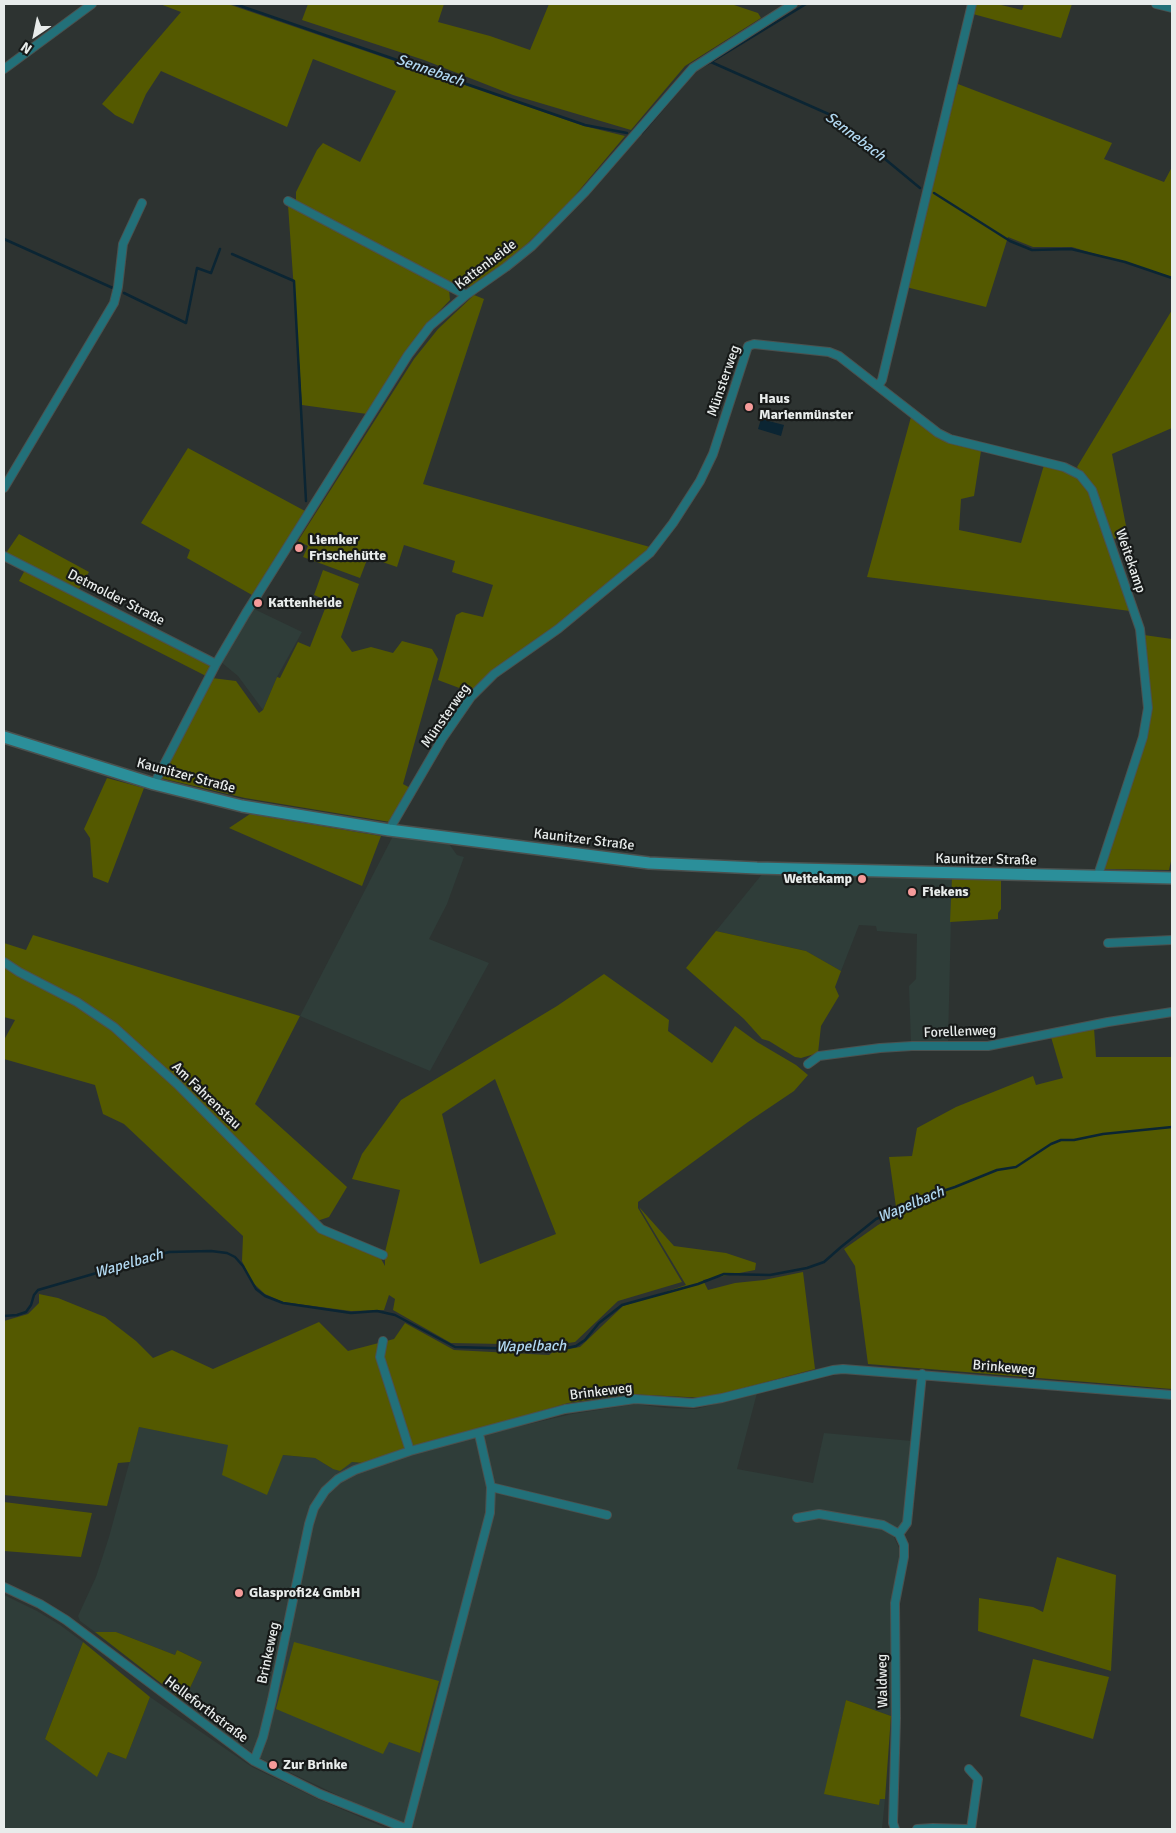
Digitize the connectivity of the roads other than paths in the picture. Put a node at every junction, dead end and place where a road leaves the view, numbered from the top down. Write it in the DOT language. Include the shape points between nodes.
graph roads {
  1 [pos="92,4"];
  2 [pos="793,4"];
  3 [pos="972,4"];
  4 [pos="1156,4"];
  5 [pos="1172,8"];
  6 [pos="4,70"];
  7 [pos="288,201"];
  8 [pos="142,203"];
  9 [pos="466,295"];
  10 [pos="878,386"];
  11 [pos="4,488"];
  12 [pos="4,556"];
  13 [pos="216,664"];
  14 [pos="4,737"];
  15 [pos="154,784"];
  16 [pos="389,830"];
  17 [pos="1099,878"];
  18 [pos="1172,878"];
  19 [pos="1172,940"];
  20 [pos="1108,944"];
  21 [pos="4,962"];
  22 [pos="1172,1012"];
  23 [pos="808,1064"];
  24 [pos="382,1255"];
  25 [pos="383,1341"];
  26 [pos="922,1374"];
  27 [pos="1172,1395"];
  28 [pos="479,1434"];
  29 [pos="410,1451"];
  30 [pos="492,1487"];
  31 [pos="607,1515"];
  32 [pos="797,1518"];
  33 [pos="899,1534"];
  34 [pos="4,1587"];
  35 [pos="254,1761"];
  36 [pos="969,1769"];
  37 [pos="407,1829"];
  38 [pos="895,1829"];
  39 [pos="917,1829"];
  40 [pos="967,1829"];
  41 [pos="971,1829"];
  1 -- 6 [label="street"];
  2 -- 9 [label="street, Kattenheide" via="693,68 532,246"];
  3 -- 10 [label="street"];
  4 -- 5 [label="street"];
  7 -- 9 [label="street"];
  8 -- 11 [label="street" via="123,244 114,303"];
  9 -- 13 [label="street, Kattenheide" via="430,326 408,355"];
  10 -- 16 [label="street, Münsterweg" via="829,352 748,346 713,454 673,523 650,553 558,629 494,674 471,696"];
  10 -- 17 [label="street, Weitekamp" via="950,439 1064,467 1080,475 1092,490 1140,629 1148,708 1143,737"];
  12 -- 13 [label="street, Detmolder Straße"];
  13 -- 15 [label="street, Kattenheide"];
  14 -- 15 [label="street, Kaunitzer Straße"];
  15 -- 16 [label="street, Kaunitzer Straße" via="242,806"];
  16 -- 17 [label="street, Kaunitzer Straße" via="649,863"];
  17 -- 18 [label="street, Kaunitzer Straße"];
  19 -- 20 [label="street"];
  21 -- 24 [label="street, Am Fahrenstau" via="77,1002 114,1027 177,1084 321,1229"];
  22 -- 23 [label="street, Forellenweg" via="988,1046 880,1048 820,1056"];
  25 -- 29 [label="street" via="380,1357"];
  26 -- 27 [label="street, Brinkeweg"];
  26 -- 28 [label="street, Brinkeweg" via="844,1368 693,1403 635,1399 564,1409"];
  26 -- 33 [label="street" via="907,1523"];
  28 -- 29 [label="street, Brinkeweg"];
  28 -- 30 [label="street"];
  29 -- 35 [label="street, Brinkeweg" via="354,1470 325,1491 314,1508 272,1700"];
  30 -- 31 [label="street"];
  30 -- 37 [label="street" via="490,1513"];
  32 -- 33 [label="street" via="819,1514 884,1525"];
  33 -- 38 [label="street, Waldweg" via="904,1545 904,1557 895,1603"];
  34 -- 35 [label="street, Helleforthstraße" via="66,1620"];
  35 -- 37 [label="street, Helleforthstraße" via="320,1794"];
  36 -- 41 [label="street" via="978,1779"];
  39 -- 40 [label="street"];
}
